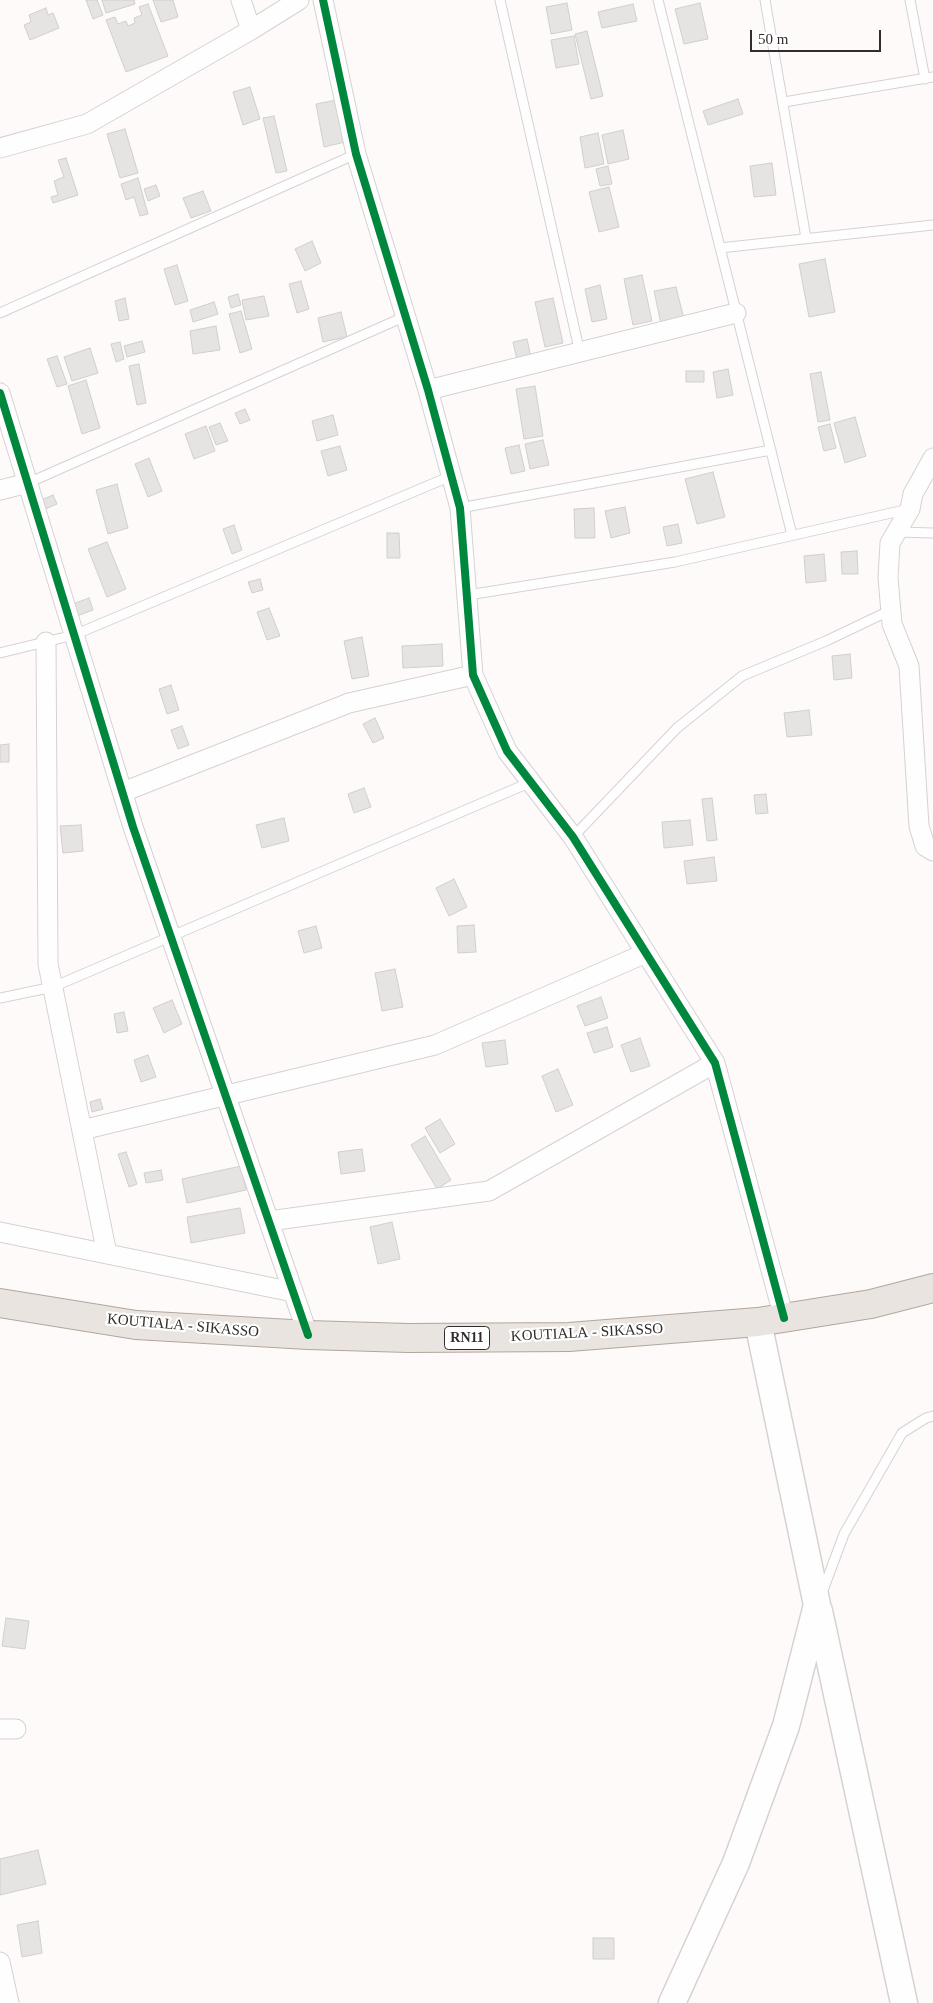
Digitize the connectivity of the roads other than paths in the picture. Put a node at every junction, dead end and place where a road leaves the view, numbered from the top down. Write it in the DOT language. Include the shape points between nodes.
graph roads {
  1 [pos="241,0"];
  2 [pos="299,0"];
  3 [pos="323,0"];
  4 [pos="500,0"];
  5 [pos="658,0"];
  6 [pos="765,0"];
  7 [pos="910,0"];
  8 [pos="251,30"];
  9 [pos="929,78"];
  10 [pos="784,102"];
  11 [pos="0,148"];
  12 [pos="356,154"];
  13 [pos="933,225"];
  14 [pos="806,238"];
  15 [pos="720,248"];
  16 [pos="0,313"];
  17 [pos="736,313"];
  18 [pos="406,316"];
  19 [pos="580,352"];
  20 [pos="428,390"];
  21 [pos="0,393"];
  22 [pos="771,450"];
  23 [pos="933,458"];
  24 [pos="451,476"];
  25 [pos="28,483"];
  26 [pos="0,490"];
  27 [pos="460,508"];
  28 [pos="910,509"];
  29 [pos="896,532"];
  30 [pos="933,533"];
  31 [pos="792,535"];
  32 [pos="468,595"];
  33 [pos="891,610"];
  34 [pos="74,635"];
  35 [pos="46,642"];
  36 [pos="0,653"];
  37 [pos="473,675"];
  38 [pos="531,782"];
  39 [pos="123,792"];
  40 [pos="574,837"];
  41 [pos="933,851"];
  42 [pos="170,935"];
  43 [pos="646,953"];
  44 [pos="53,987"];
  45 [pos="0,998"];
  46 [pos="715,1063"];
  47 [pos="226,1095"];
  48 [pos="82,1130"];
  49 [pos="269,1221"];
  50 [pos="0,1232"];
  51 [pos="107,1254"];
  52 [pos="933,1288"];
  53 [pos="293,1292"];
  54 [pos="0,1303"];
  55 [pos="771,1320"];
  56 [pos="308,1335"];
  57 [pos="933,1416"];
  58 [pos="817,1605"];
  59 [pos="0,1962"];
  60 [pos="9,2003"];
  61 [pos="672,2003"];
  62 [pos="904,2003"];
  1 -- 8 [label="street"];
  2 -- 8 [label="street"];
  3 -- 12 [label="street"];
  4 -- 19 [label="lane"];
  5 -- 15 [label="lane"];
  6 -- 10 [label="lane"];
  7 -- 9 [label="lane"];
  8 -- 11 [label="street" via="87,124"];
  9 -- 10 [label="lane"];
  10 -- 14 [label="lane"];
  12 -- 16 [label="lane"];
  12 -- 18 [label="street"];
  13 -- 14 [label="lane"];
  14 -- 15 [label="lane"];
  15 -- 17 [label="lane"];
  17 -- 19 [label="street"];
  17 -- 22 [label="lane"];
  18 -- 20 [label="street"];
  18 -- 25 [label="lane"];
  19 -- 20 [label="street"];
  20 -- 24 [label="street"];
  21 -- 25 [label="street"];
  22 -- 27 [label="lane"];
  22 -- 31 [label="lane"];
  23 -- 28 [label="street" via="913,494"];
  24 -- 27 [label="street"];
  24 -- 34 [label="lane"];
  25 -- 26 [label="street"];
  25 -- 34 [label="street"];
  27 -- 32 [label="street"];
  28 -- 29 [label="street"];
  28 -- 31 [label="lane"];
  29 -- 30 [label="lane"];
  29 -- 33 [label="street" via="890,543 888,578"];
  31 -- 32 [label="lane" via="675,562"];
  32 -- 37 [label="street"];
  33 -- 40 [label="lane" via="742,676 677,728"];
  33 -- 41 [label="street" via="892,624 909,666 919,826 925,846"];
  34 -- 35 [label="lane"];
  34 -- 39 [label="street"];
  35 -- 36 [label="lane"];
  35 -- 44 [label="street" via="48,964"];
  37 -- 38 [label="street" via="507,751"];
  37 -- 39 [label="street" via="349,703"];
  38 -- 40 [label="street"];
  38 -- 42 [label="lane"];
  39 -- 42 [label="street"];
  40 -- 43 [label="street"];
  42 -- 44 [label="lane"];
  42 -- 47 [label="street"];
  43 -- 46 [label="street"];
  43 -- 47 [label="street" via="435,1045"];
  44 -- 45 [label="lane"];
  44 -- 48 [label="street"];
  46 -- 49 [label="street" via="490,1191"];
  46 -- 55 [label="street"];
  47 -- 48 [label="street"];
  47 -- 49 [label="street"];
  48 -- 51 [label="street"];
  49 -- 53 [label="street"];
  50 -- 51 [label="street"];
  51 -- 53 [label="street"];
  52 -- 55 [label="main road, KOUTIALA - SIKASSO / RN11" via="871,1304"];
  53 -- 56 [label="street"];
  54 -- 56 [label="main road, KOUTIALA - SIKASSO / RN11" via="136,1325"];
  55 -- 56 [label="main road, KOUTIALA - SIKASSO / RN11" via="569,1337"];
  55 -- 58 [label="street"];
  57 -- 58 [label="lane" via="902,1433 844,1534"];
  58 -- 61 [label="street" via="786,1726 736,1863"];
  58 -- 62 [label="street"];
  59 -- 60 [label="street"];
}
